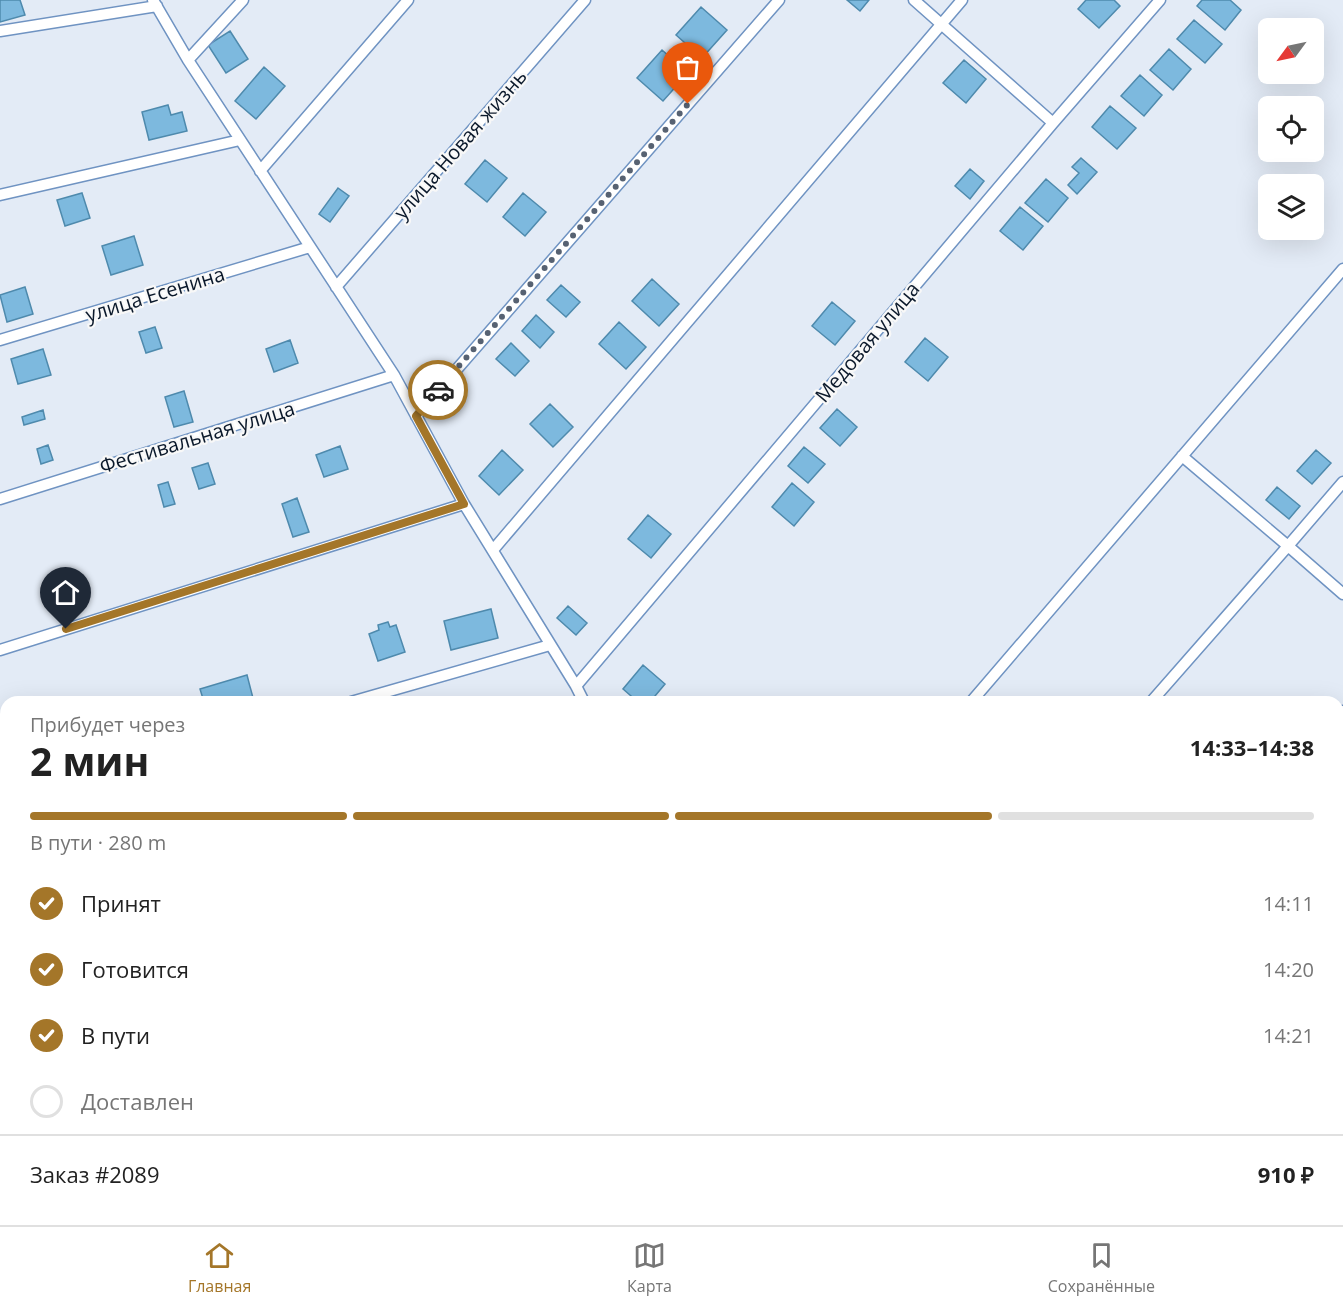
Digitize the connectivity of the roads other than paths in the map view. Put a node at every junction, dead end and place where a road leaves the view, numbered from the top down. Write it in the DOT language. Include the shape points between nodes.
graph roads {
  1 [pos="243,0"];
  2 [pos="408,0"];
  3 [pos="585,0"];
  4 [pos="778,0"];
  5 [pos="914,0"];
  6 [pos="962,0"];
  7 [pos="1160,0"];
  8 [pos="155,3"];
  9 [pos="941,24"];
  10 [pos="0,31"];
  11 [pos="188,60"];
  12 [pos="1053,123"];
  13 [pos="240,140"];
  14 [pos="260,171"];
  15 [pos="0,195"];
  16 [pos="310,248"];
  17 [pos="1343,269"];
  18 [pos="336,287"];
  19 [pos="0,340"];
  20 [pos="394,375"];
  21 [pos="416,416"];
  22 [pos="1182,456"];
  23 [pos="1343,482"];
  24 [pos="0,499"];
  25 [pos="464,504"];
  26 [pos="1288,546"];
  27 [pos="493,550"];
  28 [pos="1343,594"];
  29 [pos="550,645"];
  30 [pos="0,650"];
  31 [pos="576,686"];
  32 [pos="372,696"];
  33 [pos="581,696"];
  34 [pos="976,696"];
  35 [pos="1156,696"];
  1 -- 11 [label="street"];
  2 -- 14 [label="street"];
  3 -- 18 [label="street, улица Новая жизнь"];
  4 -- 21 [label="street"];
  5 -- 9 [label="street"];
  6 -- 9 [label="street"];
  7 -- 12 [label="street, Медовая улица"];
  8 -- 10 [label="street"];
  8 -- 11 [label="street"];
  9 -- 12 [label="street"];
  9 -- 27 [label="street"];
  11 -- 13 [label="street"];
  12 -- 31 [label="street, Медовая улица"];
  13 -- 14 [label="street"];
  13 -- 15 [label="street"];
  14 -- 16 [label="street"];
  16 -- 18 [label="street"];
  16 -- 19 [label="street, улица Есенина"];
  17 -- 22 [label="street"];
  18 -- 20 [label="street"];
  20 -- 21 [label="street"];
  20 -- 24 [label="street, Фестивальная улица"];
  21 -- 25 [label="street"];
  22 -- 26 [label="street"];
  22 -- 34 [label="street"];
  23 -- 26 [label="street"];
  25 -- 27 [label="street"];
  25 -- 30 [label="street"];
  26 -- 28 [label="street"];
  26 -- 35 [label="street"];
  27 -- 29 [label="street"];
  29 -- 31 [label="street"];
  29 -- 32 [label="street"];
  31 -- 33 [label="street"];
}
